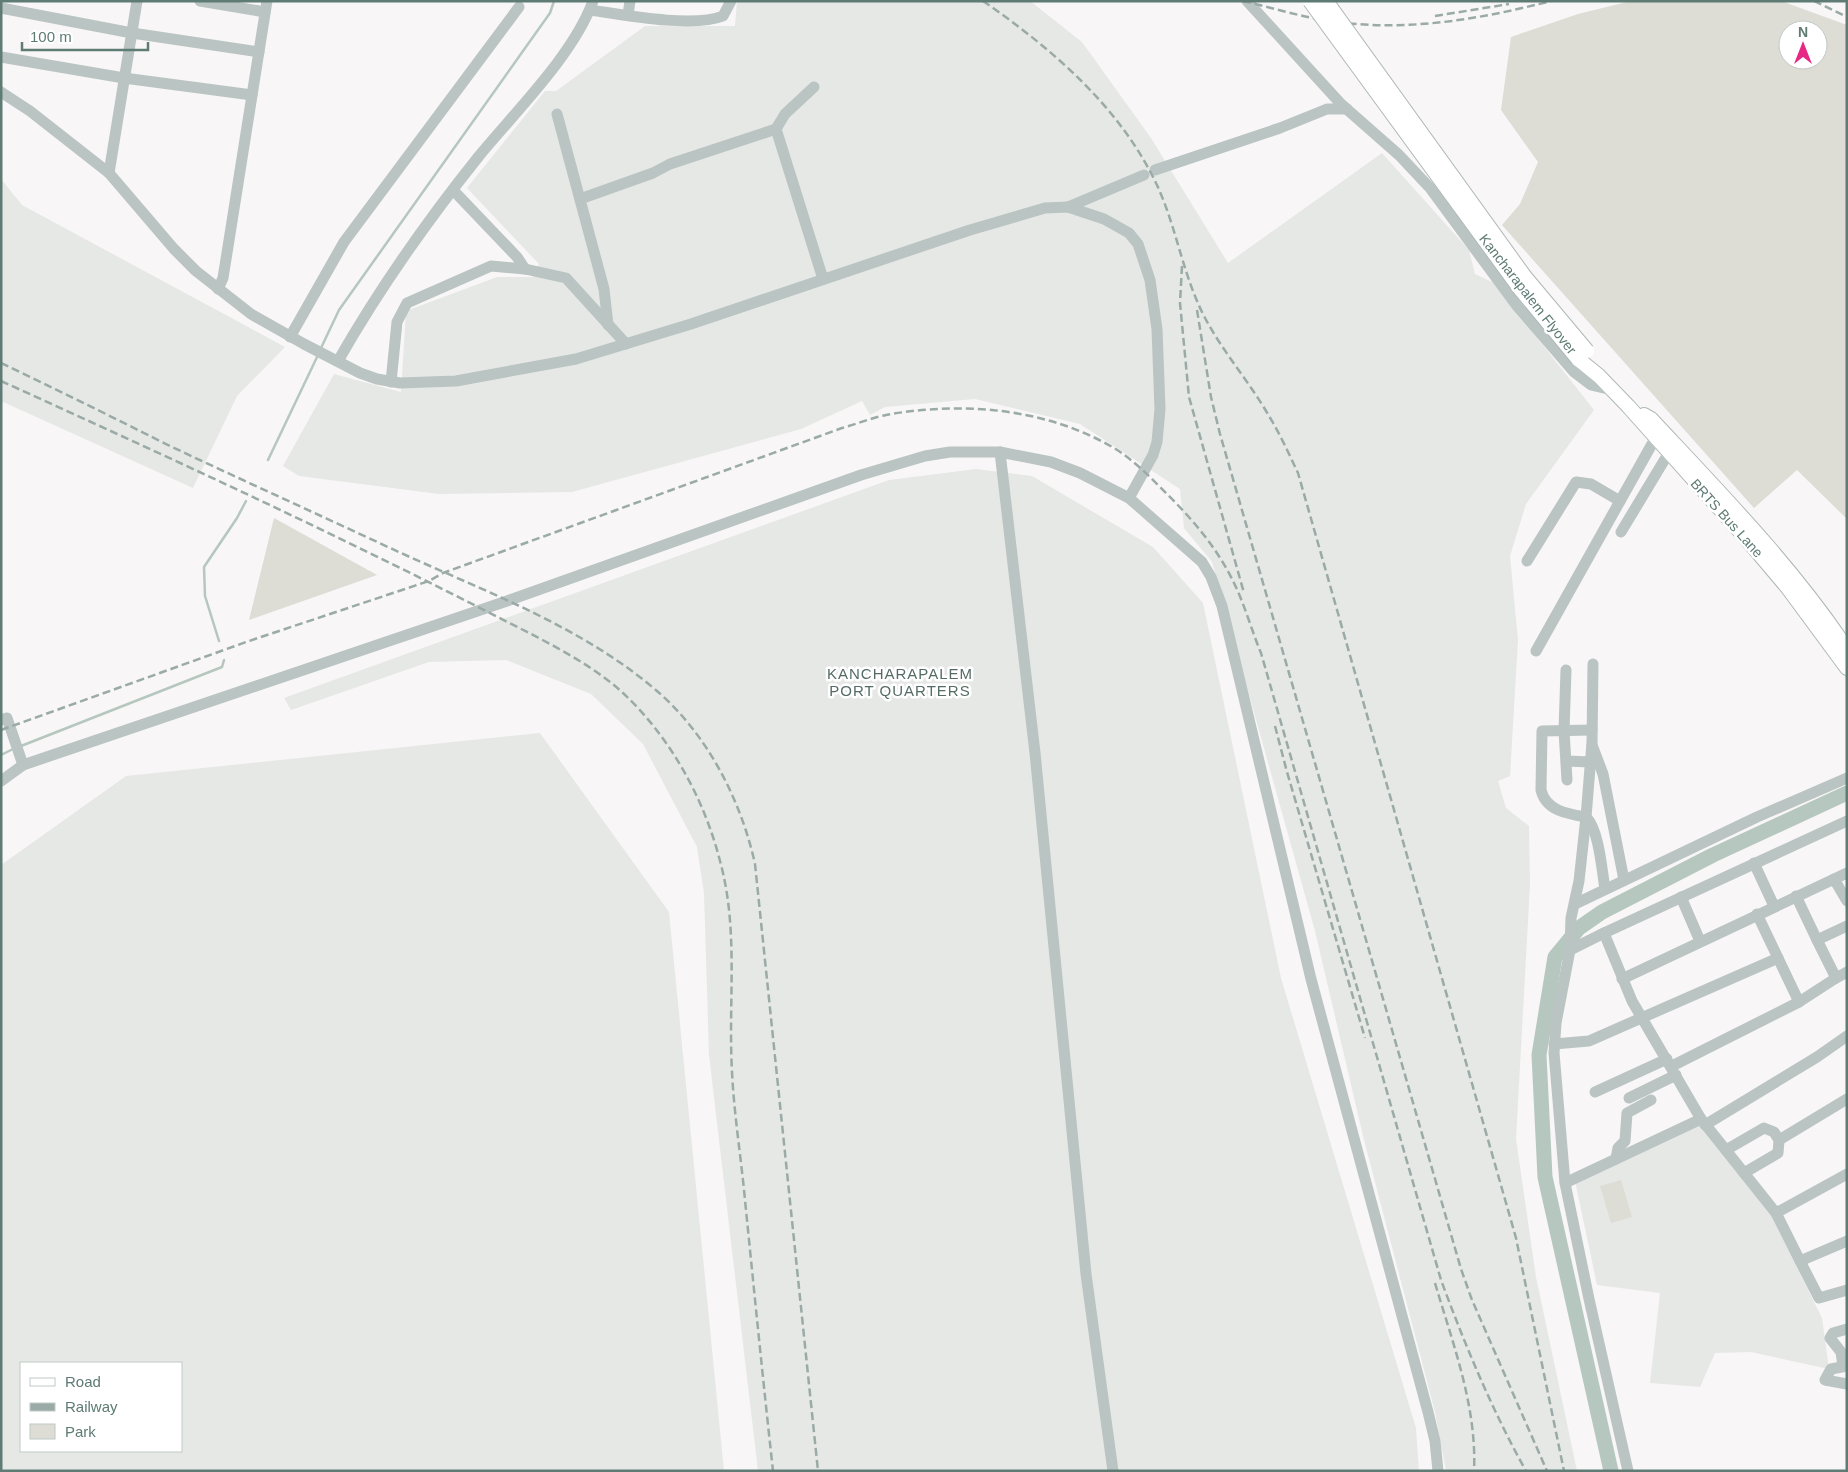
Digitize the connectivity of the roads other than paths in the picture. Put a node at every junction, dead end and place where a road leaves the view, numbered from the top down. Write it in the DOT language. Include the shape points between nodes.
graph roads {
  1 [pos="137,1"];
  2 [pos="200,1"];
  3 [pos="630,1"];
  4 [pos="731,1"];
  5 [pos="1247,1"];
  6 [pos="1310,1"];
  7 [pos="1326,1"];
  8 [pos="592,6"];
  9 [pos="266,7"];
  10 [pos="519,7"];
  11 [pos="1,8"];
  12 [pos="628,15"];
  13 [pos="132,33"];
  14 [pos="258,52"];
  15 [pos="1,57"];
  16 [pos="124,78"];
  17 [pos="814,87"];
  18 [pos="1,92"];
  19 [pos="1333,94"];
  20 [pos="252,95"];
  21 [pos="1327,109"];
  22 [pos="1347,109"];
  23 [pos="557,114"];
  24 [pos="776,130"];
  25 [pos="108,173"];
  26 [pos="453,190"];
  27 [pos="580,199"];
  28 [pos="1068,207"];
  29 [pos="524,269"];
  30 [pos="823,279"];
  31 [pos="218,289"];
  32 [pos="608,325"];
  33 [pos="290,337"];
  34 [pos="626,344"];
  35 [pos="1582,355"];
  36 [pos="334,360"];
  37 [pos="1599,376"];
  38 [pos="391,382"];
  39 [pos="1612,390"];
  40 [pos="1628,406"];
  41 [pos="1652,444"];
  42 [pos="1000,452"];
  43 [pos="1665,459"];
  44 [pos="1623,496"];
  45 [pos="1129,498"];
  46 [pos="1640,500"];
  47 [pos="1621,532"];
  48 [pos="1527,561"];
  49 [pos="1847,649"];
  50 [pos="1536,651"];
  51 [pos="1593,664"];
  52 [pos="1847,668"];
  53 [pos="1566,670"];
  54 [pos="1847,680"];
  55 [pos="1,720"];
  56 [pos="1592,730"];
  57 [pos="1564,731"];
  58 [pos="1592,743"];
  59 [pos="1567,761"];
  60 [pos="1590,762"];
  61 [pos="23,766"];
  62 [pos="1847,778"];
  63 [pos="1567,780"];
  64 [pos="1,781"];
  65 [pos="1586,818"];
  66 [pos="1847,820"];
  67 [pos="1754,862"];
  68 [pos="1847,873"];
  69 [pos="1834,879"];
  70 [pos="1624,880"];
  71 [pos="1606,889"];
  72 [pos="1796,896"];
  73 [pos="1681,897"];
  74 [pos="1847,901"];
  75 [pos="1575,904"];
  76 [pos="1774,906"];
  77 [pos="1757,914"];
  78 [pos="1847,926"];
  79 [pos="1604,933"];
  80 [pos="1817,940"];
  81 [pos="1700,941"];
  82 [pos="1571,947"];
  83 [pos="1778,958"];
  84 [pos="1842,975"];
  85 [pos="1622,979"];
  86 [pos="1799,1002"];
  87 [pos="1642,1019"];
  88 [pos="1847,1036"];
  89 [pos="1554,1044"];
  90 [pos="1672,1067"];
  91 [pos="1595,1092"];
  92 [pos="1629,1098"];
  93 [pos="1847,1099"];
  94 [pos="1651,1100"];
  95 [pos="1703,1122"];
  96 [pos="1779,1140"];
  97 [pos="1726,1150"];
  98 [pos="1616,1159"];
  99 [pos="1744,1173"];
  100 [pos="1847,1174"];
  101 [pos="1565,1183"];
  102 [pos="1776,1212"];
  103 [pos="1847,1241"];
  104 [pos="1800,1261"];
  105 [pos="1847,1290"];
  106 [pos="1847,1329"];
  107 [pos="1845,1366"];
  108 [pos="1847,1384"];
  109 [pos="1113,1471"];
  110 [pos="1438,1471"];
  111 [pos="1628,1471"];
  1 -- 13 [label="street"];
  2 -- 9 [label="street"];
  3 -- 12 [label="street"];
  4 -- 12 [label="street" via="723,16 708,20"];
  5 -- 19 [label="street"];
  6 -- 35 [label="main road, Kancharapalem Flyover, bridge" via="1521,290"];
  7 -- 35 [label="main road, Kancharapalem Flyover, bridge"];
  8 -- 12 [label="street"];
  8 -- 26 [label="street" via="574,40"];
  9 -- 14 [label="street"];
  10 -- 33 [label="street" via="344,242"];
  11 -- 13 [label="street"];
  13 -- 14 [label="street"];
  13 -- 16 [label="street"];
  14 -- 20 [label="street"];
  15 -- 16 [label="street"];
  16 -- 20 [label="street"];
  16 -- 25 [label="street"];
  17 -- 24 [label="street" via="785,114"];
  18 -- 25 [label="street"];
  19 -- 21 [label="street"];
  19 -- 22 [label="street"];
  20 -- 31 [label="street" via="223,278"];
  21 -- 22 [label="street"];
  21 -- 28 [label="street" via="1149,172"];
  22 -- 39 [label="street" via="1399,155 1430,188 1517,306 1574,372 1590,385"];
  23 -- 27 [label="street"];
  24 -- 27 [label="street" via="670,164"];
  24 -- 30 [label="street"];
  25 -- 31 [label="street" via="174,249"];
  26 -- 29 [label="street"];
  26 -- 36 [label="street" via="375,297"];
  27 -- 32 [label="street" via="604,289"];
  28 -- 30 [label="street" via="1045,208 1009,217"];
  28 -- 45 [label="street" via="1104,219 1129,233 1140,250 1150,280 1157,329 1159,430 1153,455"];
  29 -- 32 [label="street" via="566,278"];
  29 -- 38 [label="street" via="491,266 407,303 398,322"];
  30 -- 34 [label="street"];
  31 -- 33 [label="street"];
  32 -- 34 [label="street"];
  33 -- 36 [label="street"];
  34 -- 38 [label="street" via="576,359 487,376 427,383"];
  35 -- 37 [label="main road, Kancharapalem Flyover"];
  36 -- 38 [label="street" via="368,376"];
  37 -- 39 [label="main road, BRTS Bus Lane"];
  39 -- 40 [label="main road, BRTS Bus Lane"];
  40 -- 41 [label="main road" via="1639,429"];
  40 -- 49 [label="main road" via="1651,419 1713,485 1786,569"];
  40 -- 52 [label="main road, BRTS Bus Lane" via="1746,537"];
  41 -- 43 [label="main road"];
  41 -- 44 [label="street"];
  42 -- 45 [label="street" via="1051,462"];
  42 -- 61 [label="street" via="942,453 861,475 507,601"];
  42 -- 109 [label="street" via="1035,752 1086,1274"];
  43 -- 46 [label="street"];
  43 -- 54 [label="main road" via="1786,596"];
  44 -- 46 [label="street"];
  44 -- 48 [label="street" via="1585,482 1576,482"];
  44 -- 50 [label="street"];
  45 -- 110 [label="street" via="1202,562 1222,606 1311,979 1428,1412"];
  46 -- 47 [label="street"];
  51 -- 56 [label="street"];
  53 -- 57 [label="street"];
  55 -- 61 [label="street" via="7,718"];
  56 -- 57 [label="street"];
  56 -- 58 [label="street"];
  57 -- 59 [label="street"];
  57 -- 65 [label="street" via="1542,731 1542,796 1556,810"];
  58 -- 60 [label="street"];
  58 -- 70 [label="street" via="1603,774"];
  59 -- 60 [label="street"];
  59 -- 63 [label="street"];
  60 -- 65 [label="street"];
  61 -- 64 [label="street"];
  62 -- 70 [label="street"];
  65 -- 71 [label="street" via="1595,835"];
  65 -- 75 [label="street"];
  66 -- 67 [label="street"];
  67 -- 73 [label="street"];
  67 -- 76 [label="street"];
  68 -- 69 [label="street"];
  69 -- 72 [label="street"];
  69 -- 74 [label="street"];
  70 -- 71 [label="street"];
  71 -- 75 [label="street"];
  72 -- 76 [label="street"];
  72 -- 80 [label="street"];
  73 -- 79 [label="street"];
  73 -- 81 [label="street"];
  75 -- 82 [label="street" via="1571,918"];
  76 -- 77 [label="street"];
  77 -- 81 [label="street"];
  77 -- 83 [label="street"];
  78 -- 80 [label="street"];
  79 -- 82 [label="street"];
  79 -- 85 [label="street"];
  80 -- 84 [label="street"];
  81 -- 85 [label="street"];
  82 -- 89 [label="street"];
  83 -- 86 [label="street"];
  83 -- 87 [label="street"];
  84 -- 86 [label="street"];
  85 -- 87 [label="street"];
  86 -- 90 [label="street"];
  87 -- 89 [label="street" via="1589,1041"];
  87 -- 90 [label="street"];
  88 -- 95 [label="street" via="1817,1057"];
  89 -- 101 [label="street"];
  90 -- 91 [label="street"];
  90 -- 92 [label="street"];
  90 -- 95 [label="street"];
  93 -- 96 [label="street"];
  94 -- 98 [label="street" via="1627,1113 1625,1141 1618,1148"];
  95 -- 97 [label="street"];
  95 -- 98 [label="street"];
  96 -- 97 [label="street" via="1774,1132 1764,1128"];
  96 -- 99 [label="street" via="1778,1152"];
  97 -- 99 [label="street"];
  98 -- 101 [label="street"];
  99 -- 102 [label="street"];
  100 -- 102 [label="street"];
  101 -- 111 [label="street"];
  102 -- 104 [label="street"];
  103 -- 104 [label="street"];
  104 -- 105 [label="street" via="1819,1298"];
  106 -- 107 [label="street" via="1833,1333 1830,1338 1841,1352"];
  107 -- 108 [label="street" via="1831,1369 1825,1380"];
}
